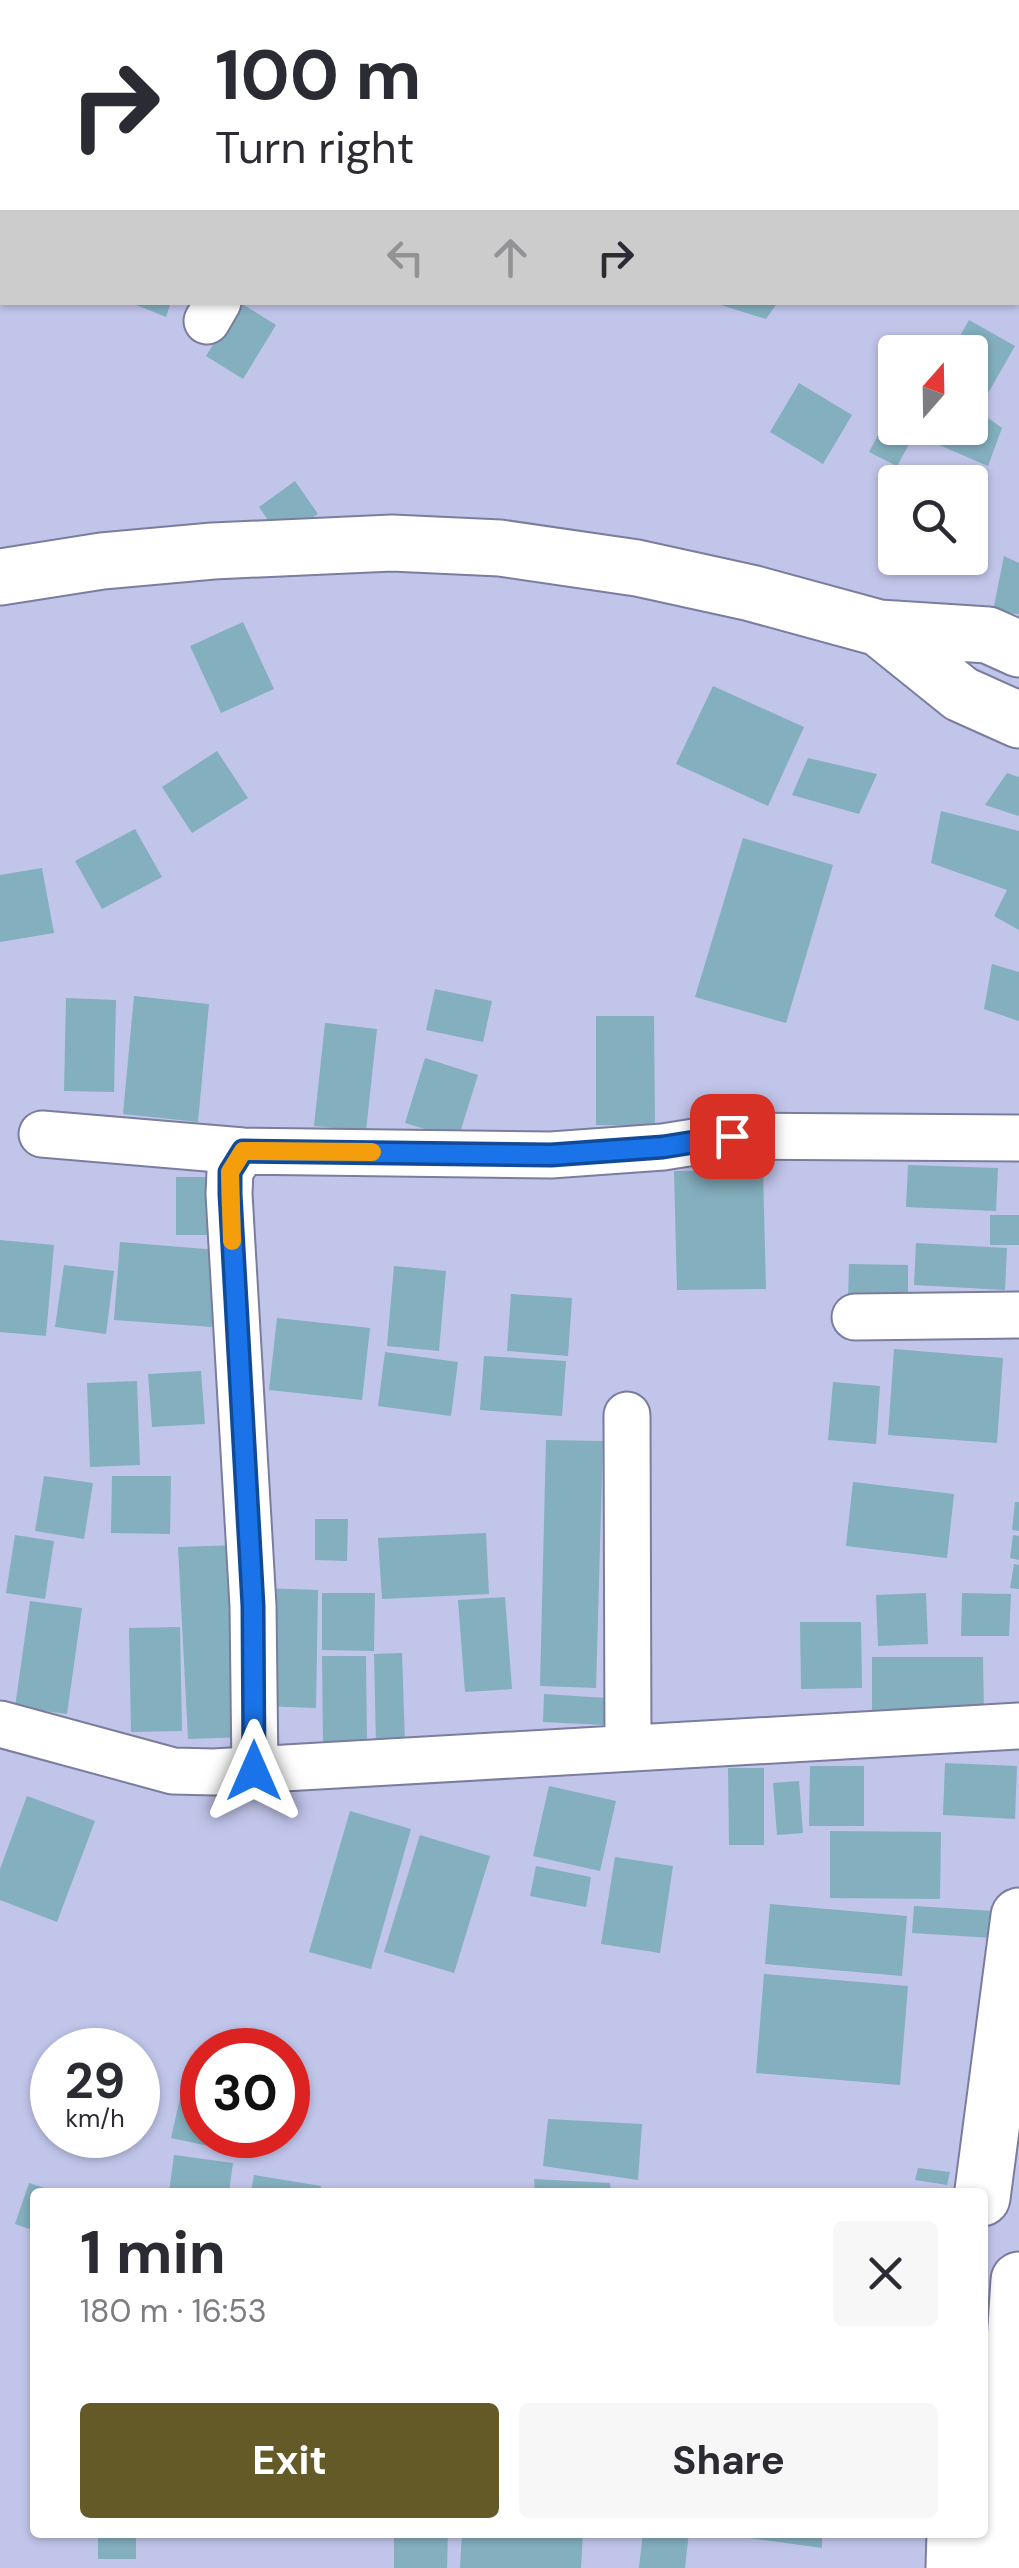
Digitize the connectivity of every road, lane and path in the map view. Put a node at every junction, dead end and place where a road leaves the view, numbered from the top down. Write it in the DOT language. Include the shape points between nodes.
graph roads {
  1 [pos="0,577"];
  2 [pos="879,628"];
  3 [pos="1019,649"];
  4 [pos="1019,720"];
  5 [pos="42,1134"];
  6 [pos="1019,1138"];
  7 [pos="243,1151"];
  8 [pos="1019,1315"];
  9 [pos="855,1317"];
  10 [pos="628,1414"];
  11 [pos="0,1724"];
  12 [pos="1019,1726"];
  13 [pos="628,1748"];
  14 [pos="254,1771"];
  15 [pos="1019,1916"];
  16 [pos="1015,1977"];
  17 [pos="983,2188"];
  18 [pos="1019,2281"];
  19 [pos="988,2535"];
  1 -- 2 [label="main road" via="213,551 392,542 500,548 751,592"];
  2 -- 3 [label="main road" via="988,636"];
  2 -- 4 [label="main road" via="961,694"];
  5 -- 7 [label="street"];
  6 -- 7 [label="street" via="732,1136 551,1155"];
  7 -- 14 [label="street" via="230,1172 230,1194 253,1606"];
  8 -- 9 [label="street"];
  10 -- 13 [label="street"];
  11 -- 14 [label="street" via="174,1771"];
  12 -- 13 [label="street"];
  13 -- 14 [label="street"];
  15 -- 16 [label="main road"];
  16 -- 17 [label="main road"];
  18 -- 19 [label="main road"];
}
